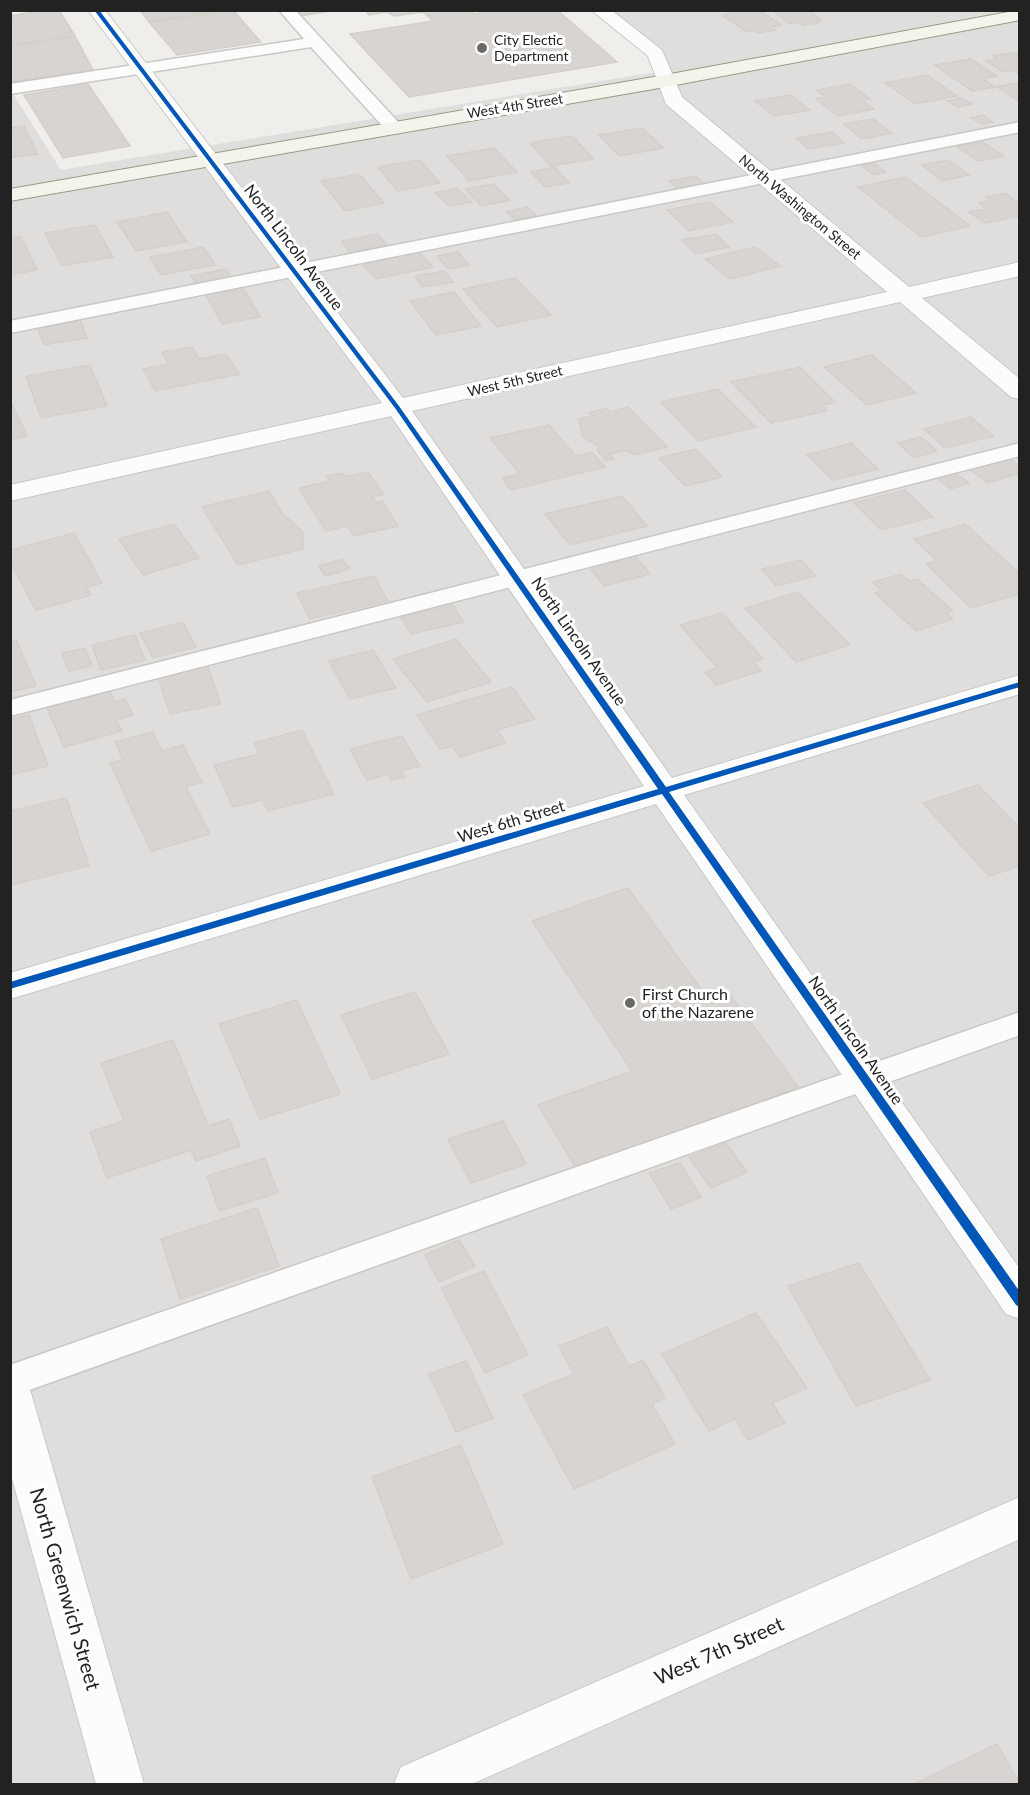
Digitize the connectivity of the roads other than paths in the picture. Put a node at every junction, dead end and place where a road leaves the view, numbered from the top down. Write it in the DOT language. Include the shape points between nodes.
graph roads {
  1 [pos="96,10"];
  2 [pos="286,10"];
  3 [pos="599,10"];
  4 [pos="1020,15"];
  5 [pos="315,42"];
  6 [pos="140,68"];
  7 [pos="665,81"];
  8 [pos="10,89"];
  9 [pos="393,126"];
  10 [pos="1020,128"];
  11 [pos="209,159"];
  12 [pos="763,176"];
  13 [pos="10,195"];
  14 [pos="1020,269"];
  15 [pos="295,272"];
  16 [pos="904,295"];
  17 [pos="10,327"];
  18 [pos="1020,392"];
  19 [pos="397,407"];
  20 [pos="1020,450"];
  21 [pos="10,493"];
  22 [pos="517,578"];
  23 [pos="1020,684"];
  24 [pos="10,708"];
  25 [pos="664,791"];
  26 [pos="10,986"];
  27 [pos="1020,1023"];
  28 [pos="864,1078"];
  29 [pos="1020,1302"];
  30 [pos="10,1381"];
  31 [pos="10,1394"];
  32 [pos="1020,1517"];
  33 [pos="120,1785"];
  34 [pos="418,1785"];
  1 -- 6 [label="street, North Lincoln Avenue"];
  2 -- 5 [label="lane"];
  3 -- 7 [label="street, North Washington Street" via="656,54"];
  4 -- 7 [label="main road, West 4th Street"];
  5 -- 6 [label="lane"];
  5 -- 9 [label="lane"];
  6 -- 8 [label="lane"];
  6 -- 11 [label="street, North Lincoln Avenue"];
  7 -- 9 [label="main road, West 4th Street"];
  7 -- 12 [label="street, North Washington Street" via="673,99"];
  9 -- 11 [label="main road, West 4th Street"];
  10 -- 12 [label="lane"];
  11 -- 13 [label="main road, West 4th Street"];
  11 -- 15 [label="street, North Lincoln Avenue"];
  12 -- 15 [label="lane"];
  12 -- 16 [label="street, North Washington Street"];
  14 -- 16 [label="street, West 5th Street"];
  15 -- 17 [label="lane"];
  15 -- 19 [label="street, North Lincoln Avenue"];
  16 -- 18 [label="street, North Washington Street"];
  16 -- 19 [label="street, West 5th Street"];
  19 -- 21 [label="street, West 5th Street"];
  19 -- 22 [label="street, North Lincoln Avenue"];
  20 -- 22 [label="lane"];
  22 -- 24 [label="lane"];
  22 -- 25 [label="street, North Lincoln Avenue"];
  23 -- 25 [label="street, West 6th Street"];
  25 -- 26 [label="street, West 6th Street"];
  25 -- 28 [label="street, North Lincoln Avenue"];
  27 -- 28 [label="lane"];
  28 -- 29 [label="street, North Lincoln Avenue"];
  28 -- 30 [label="lane"];
  31 -- 33 [label="street, North Greenwich Street"];
  32 -- 34 [label="street, West 7th Street"];
}
